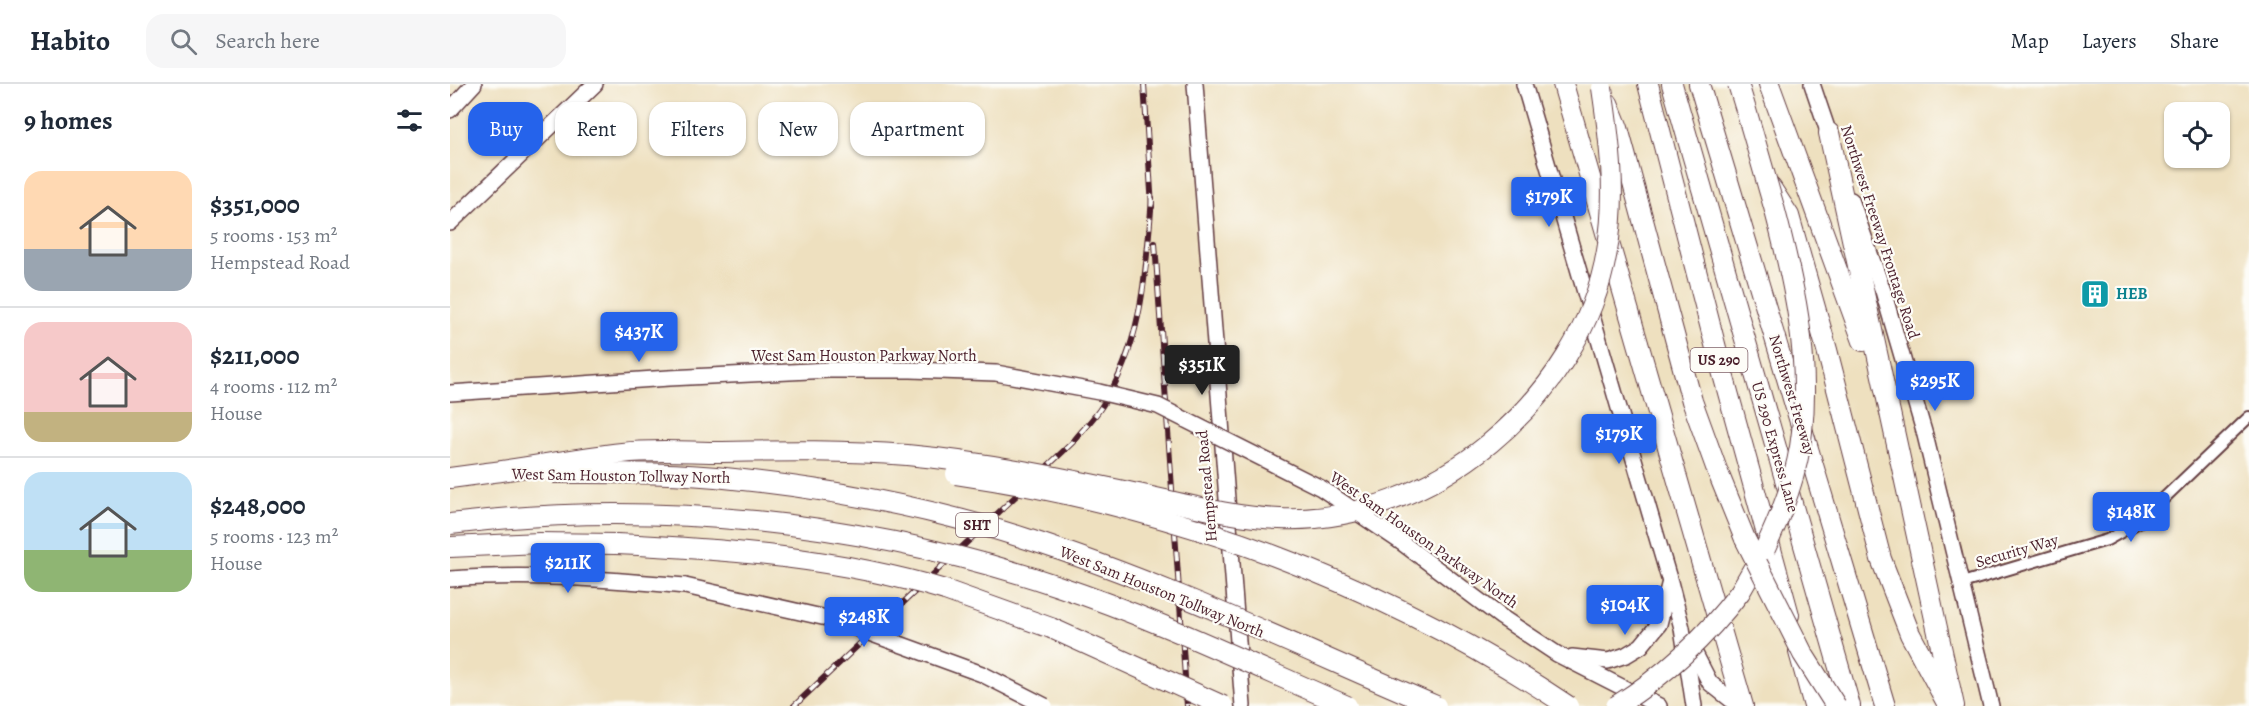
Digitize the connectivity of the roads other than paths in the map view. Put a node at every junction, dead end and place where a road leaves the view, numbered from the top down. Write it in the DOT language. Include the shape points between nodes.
graph roads {
  1 [pos="474,84"];
  2 [pos="595,84"];
  3 [pos="1195,84"];
  4 [pos="1524,84"];
  5 [pos="1561,84"];
  6 [pos="1648,84"];
  7 [pos="1672,84"];
  8 [pos="1699,84"];
  9 [pos="1738,84"];
  10 [pos="1769,84"];
  11 [pos="1812,84"];
  12 [pos="1602,86"];
  13 [pos="450,110"];
  14 [pos="1829,133"];
  15 [pos="1766,181"];
  16 [pos="450,223"];
  17 [pos="450,393"];
  18 [pos="1888,408"];
  19 [pos="2249,417"];
  20 [pos="732,452"];
  21 [pos="488,473"];
  22 [pos="450,478"];
  23 [pos="450,524"];
  24 [pos="450,548"];
  25 [pos="450,579"];
  26 [pos="1670,582"];
  27 [pos="1962,583"];
  28 [pos="1682,628"];
  29 [pos="1557,654"];
  30 [pos="1044,706"];
  31 [pos="1223,706"];
  32 [pos="1243,706"];
  33 [pos="1347,706"];
  34 [pos="1436,706"];
  35 [pos="1568,706"];
  36 [pos="1616,706"];
  37 [pos="1659,706"];
  38 [pos="1694,706"];
  39 [pos="1738,706"];
  40 [pos="1743,706"];
  41 [pos="1814,706"];
  42 [pos="1836,706"];
  43 [pos="1850,706"];
  44 [pos="1885,706"];
  45 [pos="1949,706"];
  46 [pos="1954,706"];
  47 [pos="1991,706"];
  1 -- 13 [label="main road"];
  2 -- 16 [label="main road"];
  3 -- 32 [label="main road, Hempstead Road"];
  4 -- 26 [label="main road"];
  5 -- 40 [label="highway"];
  6 -- 41 [label="highway, US 290, bridge"];
  7 -- 43 [label="highway, US 290 Express Lane"];
  8 -- 44 [label="highway, Northwest Freeway"];
  9 -- 15 [label="highway, bridge"];
  10 -- 18 [label="highway"];
  11 -- 14 [label="main road, Northwest Freeway Frontage Road"];
  12 -- 20 [label="highway, bridge" via="1612,195 1607,252 1592,303 1571,349 1540,393 1498,438 1461,466 1413,491 1365,509 1327,516 1244,517 1004,467 909,455 820,450"];
  12 -- 42 [label="highway, bridge" via="1618,128 1692,401 1717,470 1760,569 1803,654"];
  14 -- 18 [label="highway"];
  14 -- 27 [label="main road, Northwest Freeway Frontage Road" via="1886,302"];
  15 -- 36 [label="highway, bridge" via="1793,286 1803,345 1802,434 1792,482 1765,549 1740,592 1694,647"];
  15 -- 45 [label="highway, bridge" via="1789,216 1881,559 1910,634"];
  17 -- 29 [label="main road, West Sam Houston Parkway North, bridge" via="829,370 996,374 1099,392 1158,406 1321,488"];
  18 -- 46 [label="highway"];
  19 -- 27 [label="street, Security Way" via="2139,522 2107,540"];
  20 -- 21 [label="highway, bridge" via="624,452"];
  20 -- 35 [label="highway, bridge" via="845,461 1014,483 1175,522 1261,551 1385,602 1459,640"];
  21 -- 22 [label="highway, West Sam Houston Tollway North / SHT"];
  21 -- 34 [label="highway, West Sam Houston Tollway North / SHT, bridge" via="733,478 840,493 928,512 1023,537 1138,578"];
  23 -- 33 [label="highway, West Sam Houston Tollway North / SHT, bridge" via="576,515 698,516 811,528 892,542 1079,593"];
  24 -- 31 [label="highway, bridge" via="550,543 660,546 829,563 877,572 945,590 1038,623"];
  25 -- 30 [label="main road, bridge" via="557,577 685,586 831,619 982,674"];
  26 -- 28 [label="main road"];
  26 -- 29 [label="main road" via="1659,624 1641,646 1608,661"];
  27 -- 47 [label="main road, Northwest Freeway Frontage Road"];
  28 -- 38 [label="main road"];
  28 -- 39 [label="main road" via="1710,683"];
  29 -- 37 [label="main road, West Sam Houston Parkway North"];
}
